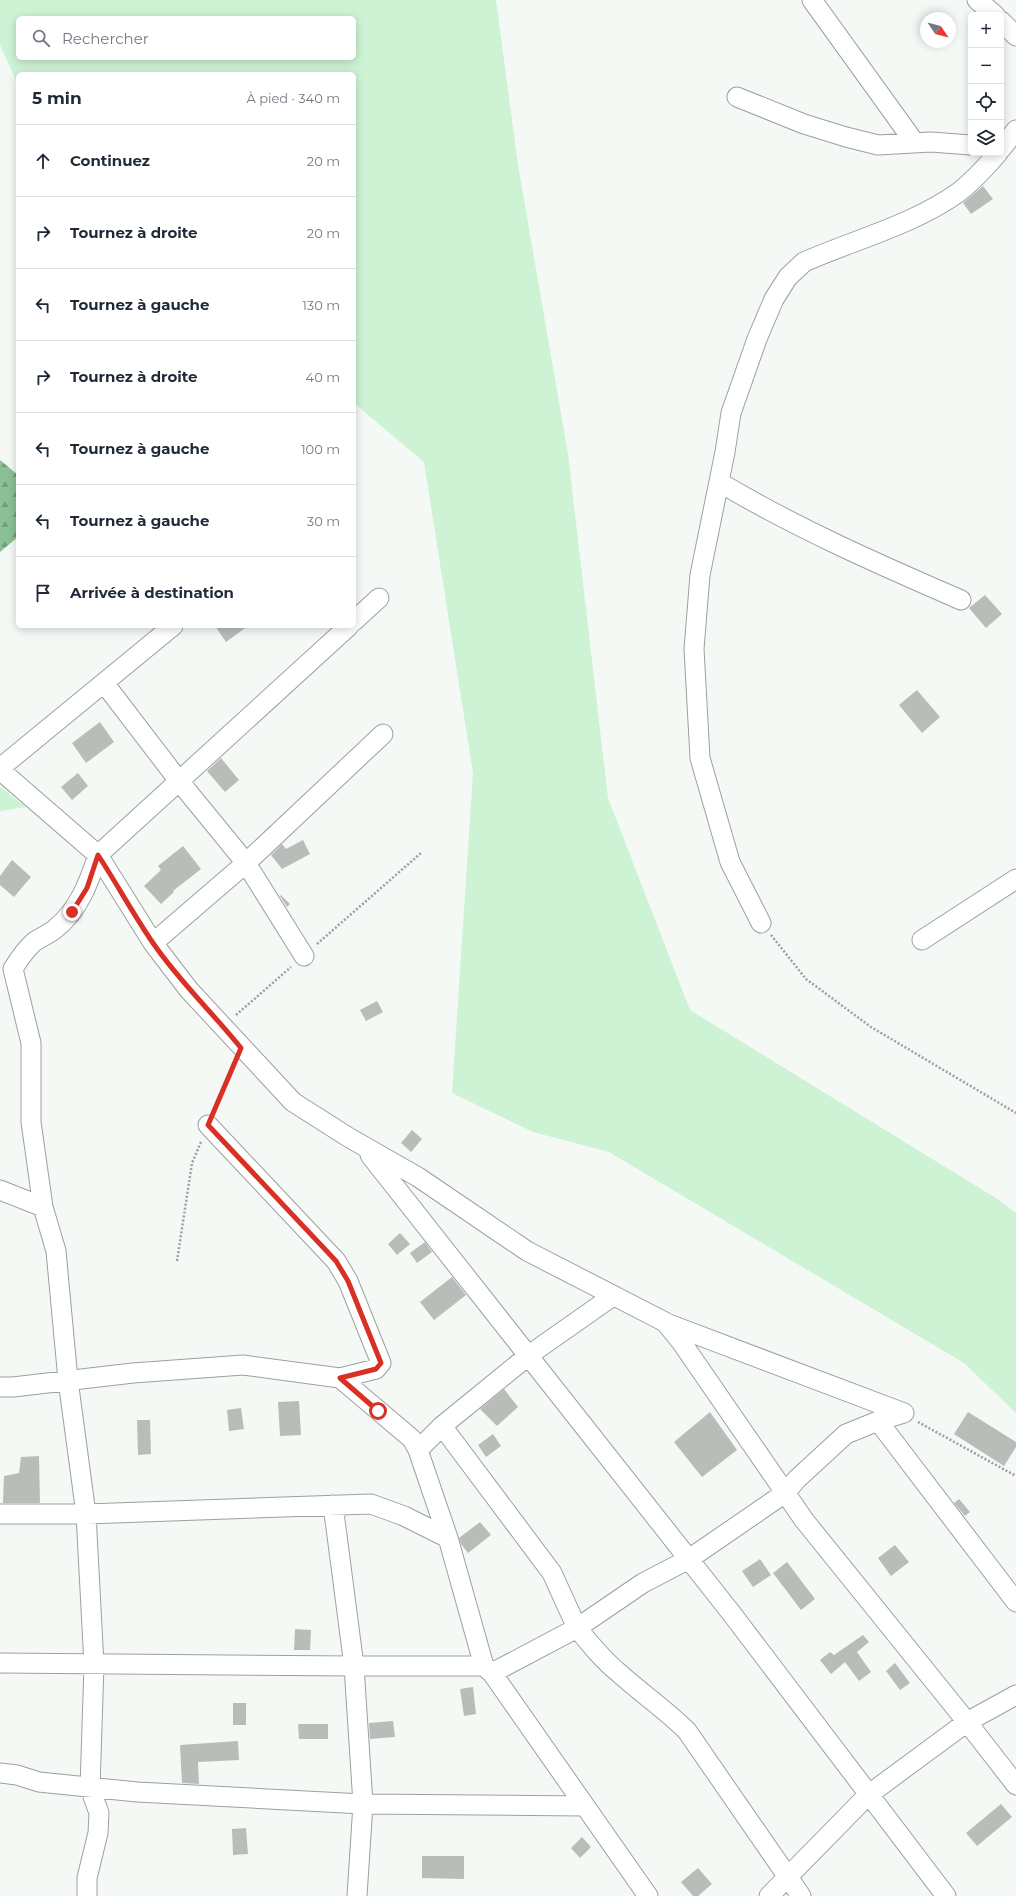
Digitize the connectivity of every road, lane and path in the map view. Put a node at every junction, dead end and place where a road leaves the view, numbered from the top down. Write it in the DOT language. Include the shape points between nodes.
graph roads {
  1 [pos="812,0"];
  2 [pos="977,0"];
  3 [pos="991,12"];
  4 [pos="1004,24"];
  5 [pos="1016,36"];
  6 [pos="737,97"];
  7 [pos="915,143"];
  8 [pos="968,145"];
  9 [pos="996,156"];
  10 [pos="719,482"];
  11 [pos="379,598"];
  12 [pos="961,600"];
  13 [pos="356,619"];
  14 [pos="171,628"];
  15 [pos="347,628"];
  16 [pos="104,683"];
  17 [pos="382,734"];
  18 [pos="0,769"];
  19 [pos="179,781"];
  20 [pos="420,853"];
  21 [pos="98,855"];
  22 [pos="246,863"];
  23 [pos="1016,879"];
  24 [pos="761,923"];
  25 [pos="922,940"];
  26 [pos="153,943"];
  27 [pos="304,956"];
  28 [pos="7,968"];
  29 [pos="224,1026"];
  30 [pos="241,1048"];
  31 [pos="1016,1113"];
  32 [pos="208,1125"];
  33 [pos="363,1146"];
  34 [pos="0,1190"];
  35 [pos="43,1207"];
  36 [pos="177,1261"];
  37 [pos="614,1296"];
  38 [pos="665,1322"];
  39 [pos="529,1355"];
  40 [pos="340,1378"];
  41 [pos="68,1380"];
  42 [pos="0,1387"];
  43 [pos="904,1413"];
  44 [pos="878,1421"];
  45 [pos="442,1426"];
  46 [pos="418,1450"];
  47 [pos="1016,1476"];
  48 [pos="785,1493"];
  49 [pos="333,1505"];
  50 [pos="0,1514"];
  51 [pos="86,1514"];
  52 [pos="448,1538"];
  53 [pos="689,1559"];
  54 [pos="1016,1602"];
  55 [pos="577,1628"];
  56 [pos="0,1663"];
  57 [pos="94,1665"];
  58 [pos="354,1666"];
  59 [pos="488,1669"];
  60 [pos="1016,1695"];
  61 [pos="967,1722"];
  62 [pos="0,1773"];
  63 [pos="1016,1785"];
  64 [pos="90,1788"];
  65 [pos="868,1795"];
  66 [pos="363,1804"];
  67 [pos="584,1806"];
  68 [pos="787,1877"];
  69 [pos="87,1896"];
  70 [pos="357,1896"];
  71 [pos="648,1896"];
  72 [pos="769,1896"];
  73 [pos="801,1896"];
  74 [pos="946,1896"];
  1 -- 7 [label="street"];
  2 -- 3 [label="street"];
  4 -- 5 [label="street"];
  6 -- 7 [label="street" via="804,124 846,137 878,145"];
  7 -- 8 [label="street"];
  9 -- 10 [label="street" via="960,192 931,209 804,262 788,277 774,299 757,339 734,406"];
  10 -- 12 [label="street" via="767,511 836,545"];
  10 -- 24 [label="street" via="700,575 694,649 700,758 730,862"];
  11 -- 13 [label="street"];
  14 -- 16 [label="street"];
  15 -- 19 [label="street"];
  16 -- 18 [label="street"];
  16 -- 19 [label="street"];
  17 -- 22 [label="street"];
  18 -- 21 [label="street"];
  19 -- 21 [label="street"];
  19 -- 22 [label="street"];
  20 -- 27 [label="path"];
  21 -- 26 [label="street"];
  21 -- 28 [label="street" via="87,888 72,912 56,929 35,942"];
  22 -- 26 [label="street"];
  22 -- 27 [label="street"];
  23 -- 25 [label="street"];
  24 -- 31 [label="path" via="806,978 871,1027"];
  26 -- 29 [label="street" via="189,990"];
  27 -- 29 [label="path"];
  28 -- 35 [label="street" via="31,1042 31,1122"];
  29 -- 30 [label="street"];
  30 -- 32 [label="path"];
  30 -- 33 [label="street" via="293,1102"];
  32 -- 36 [label="path" via="192,1163"];
  32 -- 40 [label="street" via="336,1261 348,1281 381,1363 376,1369"];
  33 -- 37 [label="street" via="418,1177 527,1251"];
  33 -- 39 [label="street"];
  34 -- 35 [label="street"];
  35 -- 41 [label="street" via="56,1251"];
  37 -- 38 [label="street"];
  37 -- 39 [label="street"];
  38 -- 43 [label="street"];
  38 -- 48 [label="street"];
  39 -- 45 [label="street"];
  39 -- 53 [label="street"];
  40 -- 41 [label="street" via="243,1365"];
  40 -- 46 [label="street" via="412,1439"];
  41 -- 42 [label="street"];
  41 -- 51 [label="street"];
  43 -- 44 [label="street"];
  43 -- 47 [label="path"];
  44 -- 48 [label="street" via="846,1434"];
  44 -- 54 [label="street"];
  45 -- 46 [label="street"];
  45 -- 55 [label="street" via="552,1573"];
  46 -- 52 [label="street"];
  48 -- 53 [label="street"];
  48 -- 61 [label="street"];
  49 -- 51 [label="street"];
  49 -- 52 [label="street" via="371,1504 404,1516"];
  49 -- 58 [label="street"];
  50 -- 51 [label="street"];
  51 -- 57 [label="street"];
  52 -- 59 [label="street"];
  53 -- 55 [label="street" via="643,1583"];
  53 -- 65 [label="street"];
  55 -- 59 [label="street"];
  55 -- 68 [label="street" via="596,1652 619,1674 666,1710 687,1731"];
  56 -- 57 [label="street"];
  57 -- 58 [label="street"];
  57 -- 64 [label="street"];
  58 -- 59 [label="street"];
  58 -- 66 [label="street"];
  59 -- 67 [label="street"];
  60 -- 61 [label="street"];
  61 -- 63 [label="street"];
  61 -- 65 [label="street"];
  62 -- 64 [label="street" via="39,1782"];
  64 -- 66 [label="street"];
  64 -- 69 [label="street" via="99,1813 98,1833 87,1878"];
  65 -- 68 [label="street"];
  65 -- 74 [label="street"];
  66 -- 67 [label="street"];
  66 -- 70 [label="street"];
  67 -- 71 [label="street"];
  68 -- 72 [label="street"];
  68 -- 73 [label="street"];
}
